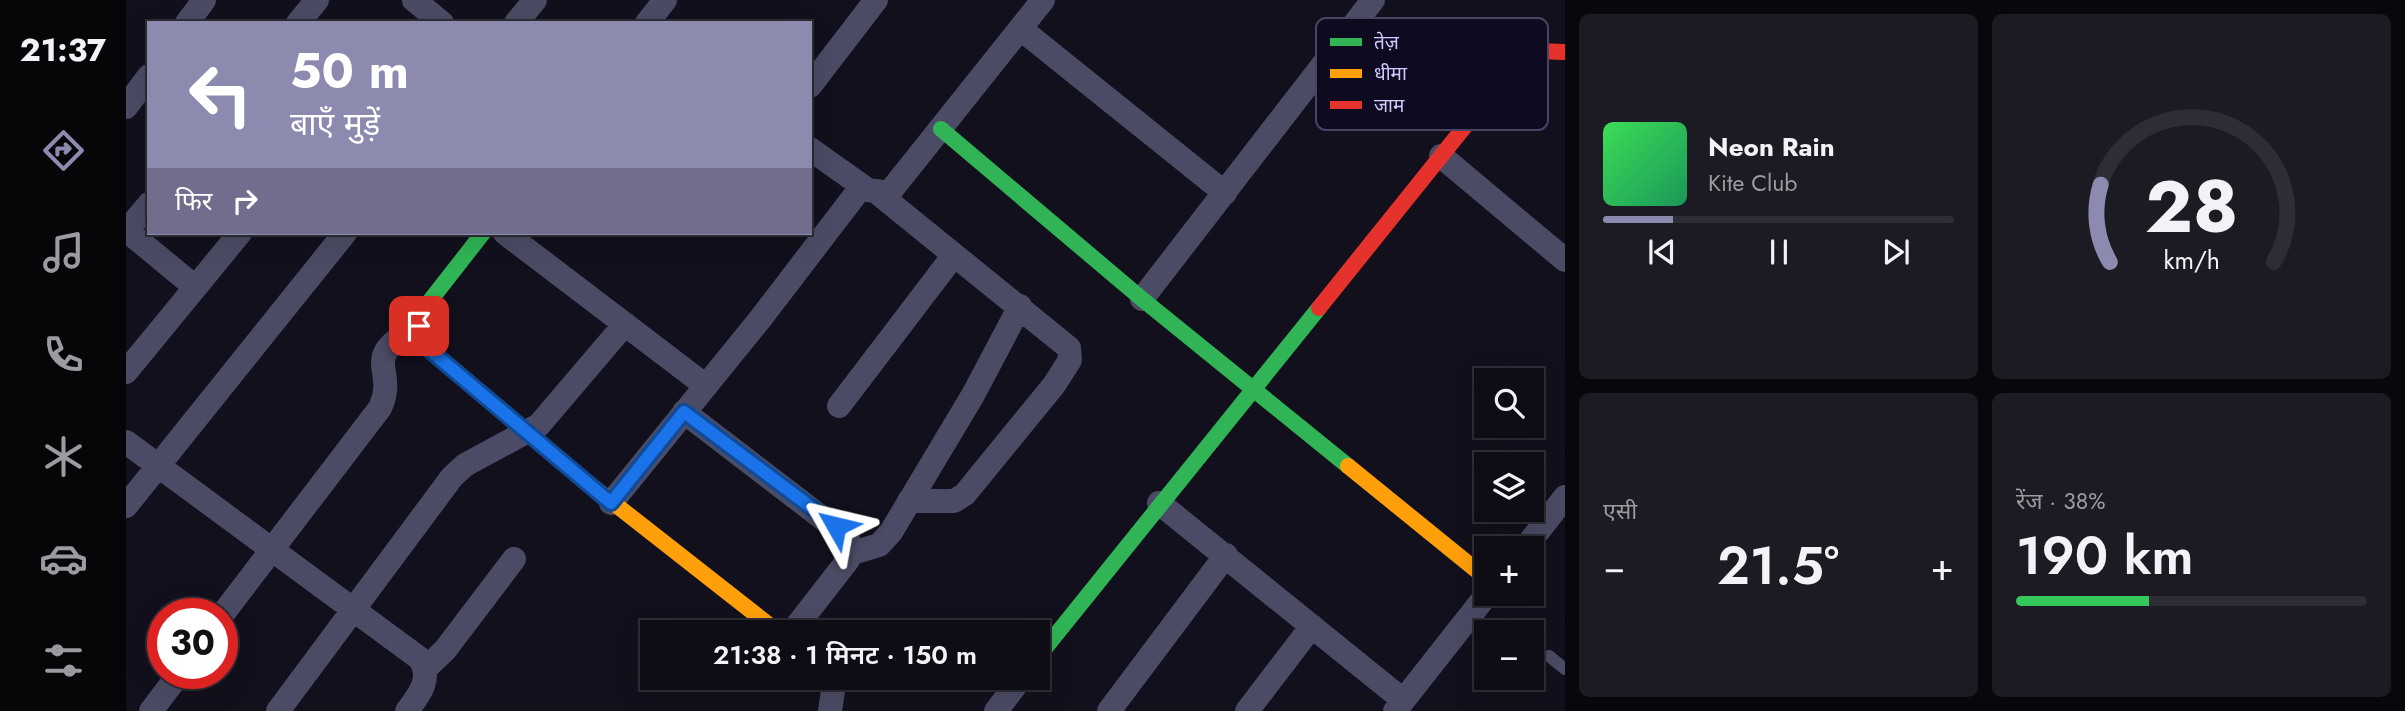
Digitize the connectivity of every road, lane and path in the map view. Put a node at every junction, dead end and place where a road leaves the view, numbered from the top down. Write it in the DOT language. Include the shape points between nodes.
graph roads {
  1 [pos="317,0"];
  2 [pos="535,0"];
  3 [pos="664,0"];
  4 [pos="876,0"];
  5 [pos="1043,0"];
  6 [pos="1373,0"];
  7 [pos="1359,18"];
  8 [pos="300,21"];
  9 [pos="518,21"];
  10 [pos="648,21"];
  11 [pos="1021,29"];
  12 [pos="1316,74"];
  13 [pos="147,79"];
  14 [pos="812,83"];
  15 [pos="127,105"];
  16 [pos="941,129"];
  17 [pos="1462,130"];
  18 [pos="812,150"];
  19 [pos="1441,156"];
  20 [pos="871,190"];
  21 [pos="1225,193"];
  22 [pos="147,207"];
  23 [pos="126,231"];
  24 [pos="238,235"];
  25 [pos="343,235"];
  26 [pos="481,235"];
  27 [pos="508,235"];
  28 [pos="954,255"];
  29 [pos="1565,260"];
  30 [pos="195,287"];
  31 [pos="1142,299"];
  32 [pos="1020,306"];
  33 [pos="625,324"];
  34 [pos="419,326"];
  35 [pos="126,372"];
  36 [pos="706,386"];
  37 [pos="1252,387"];
  38 [pos="839,406"];
  39 [pos="684,412"];
  40 [pos="525,434"];
  41 [pos="126,442"];
  42 [pos="156,465"];
  43 [pos="1565,497"];
  44 [pos="909,501"];
  45 [pos="611,503"];
  46 [pos="1159,503"];
  47 [pos="126,506"];
  48 [pos="1534,536"];
  49 [pos="270,551"];
  50 [pos="849,554"];
  51 [pos="1226,555"];
  52 [pos="514,559"];
  53 [pos="1474,568"];
  54 [pos="235,598"];
  55 [pos="1478,606"];
  56 [pos="351,609"];
  57 [pos="762,620"];
  58 [pos="801,620"];
  59 [pos="1312,626"];
  60 [pos="1050,642"];
  61 [pos="1549,656"];
  62 [pos="426,668"];
  63 [pos="1565,669"];
  64 [pos="168,689"];
  65 [pos="833,690"];
  66 [pos="1012,690"];
  67 [pos="1399,706"];
  68 [pos="151,711"];
  69 [pos="278,711"];
  70 [pos="407,711"];
  71 [pos="830,711"];
  72 [pos="996,711"];
  73 [pos="1109,711"];
  74 [pos="1247,711"];
  1 -- 8 [label="street"];
  2 -- 9 [label="street"];
  3 -- 10 [label="street"];
  4 -- 14 [label="street"];
  5 -- 11 [label="street"];
  6 -- 7 [label="street"];
  11 -- 16 [label="street"];
  11 -- 21 [label="street"];
  12 -- 21 [label="street"];
  13 -- 15 [label="street"];
  16 -- 20 [label="street" via="889,193"];
  16 -- 31 [label="street"];
  17 -- 19 [label="street"];
  18 -- 20 [label="street"];
  19 -- 29 [label="street"];
  19 -- 37 [label="street"];
  20 -- 28 [label="street"];
  20 -- 36 [label="street"];
  21 -- 31 [label="street"];
  22 -- 23 [label="street"];
  23 -- 30 [label="street"];
  24 -- 30 [label="street"];
  25 -- 42 [label="street"];
  26 -- 34 [label="street" via="422,311"];
  27 -- 33 [label="street"];
  28 -- 32 [label="street"];
  28 -- 38 [label="street"];
  30 -- 35 [label="street"];
  31 -- 37 [label="street"];
  32 -- 44 [label="street"];
  32 -- 44 [label="street" via="1069,348 1070,360 1055,385 965,494 954,501"];
  33 -- 36 [label="street"];
  33 -- 40 [label="street" via="561,402"];
  34 -- 40 [label="street" via="426,347"];
  34 -- 49 [label="street" via="386,351 382,360 385,397 380,408"];
  36 -- 39 [label="street"];
  37 -- 46 [label="street"];
  37 -- 53 [label="street"];
  39 -- 45 [label="street"];
  39 -- 50 [label="street" via="836,526 847,537"];
  40 -- 45 [label="street"];
  40 -- 56 [label="street" via="452,477"];
  41 -- 42 [label="street"];
  42 -- 47 [label="street"];
  42 -- 49 [label="street"];
  43 -- 48 [label="street"];
  44 -- 50 [label="street" via="879,545"];
  45 -- 57 [label="street"];
  46 -- 51 [label="street"];
  46 -- 60 [label="street"];
  49 -- 54 [label="street"];
  49 -- 56 [label="street"];
  50 -- 58 [label="street"];
  51 -- 59 [label="street"];
  51 -- 73 [label="street"];
  52 -- 62 [label="street"];
  55 -- 67 [label="street"];
  56 -- 62 [label="street" via="419,658"];
  56 -- 69 [label="street"];
  59 -- 67 [label="street"];
  59 -- 74 [label="street"];
  61 -- 63 [label="lane"];
  62 -- 70 [label="street" via="427,678"];
  64 -- 68 [label="street"];
  65 -- 71 [label="street"];
  66 -- 72 [label="street"];
}
